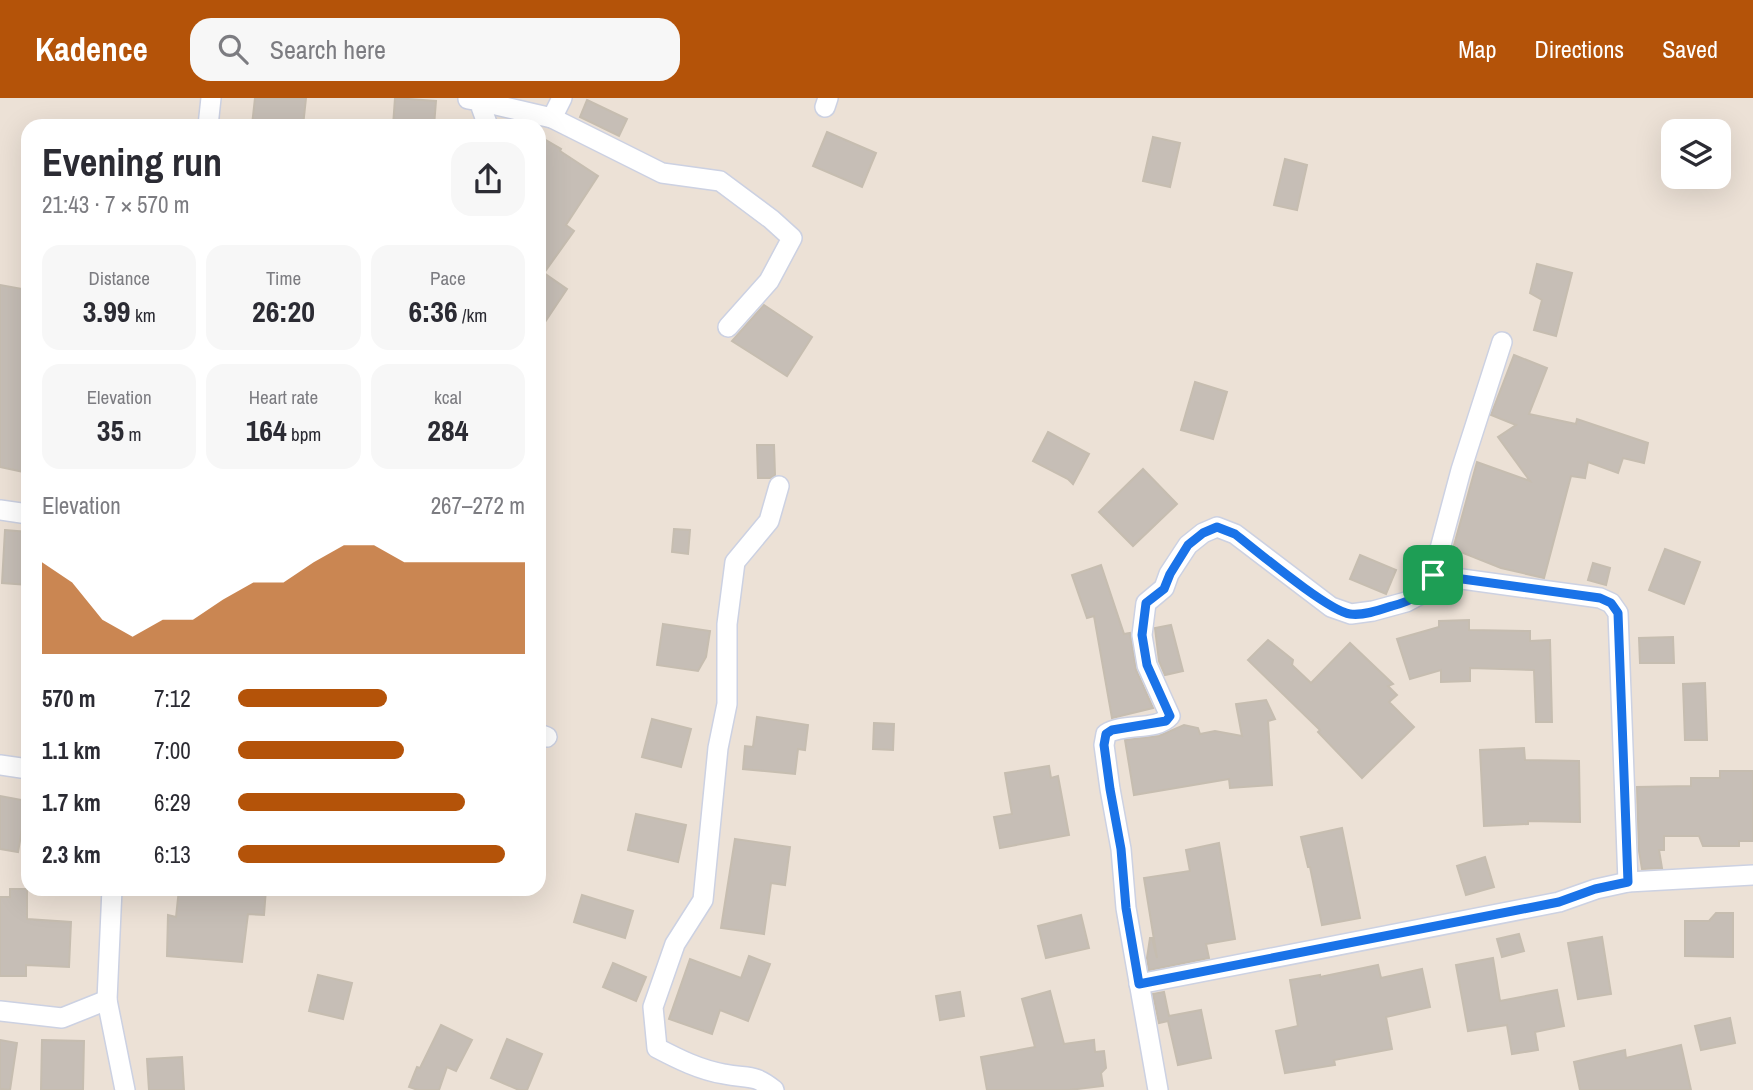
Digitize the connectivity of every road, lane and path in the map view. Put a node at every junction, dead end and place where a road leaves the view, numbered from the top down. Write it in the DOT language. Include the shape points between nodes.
graph roads {
  1 [pos="211,98"];
  2 [pos="562,98"];
  3 [pos="472,99"];
  4 [pos="552,118"];
  5 [pos="209,119"];
  6 [pos="484,119"];
  7 [pos="728,327"];
  8 [pos="1502,342"];
  9 [pos="779,486"];
  10 [pos="0,510"];
  11 [pos="21,513"];
  12 [pos="1433,575"];
  13 [pos="0,765"];
  14 [pos="21,768"];
  15 [pos="1753,875"];
  16 [pos="1628,882"];
  17 [pos="112,896"];
  18 [pos="1139,984"];
  19 [pos="107,1000"];
  20 [pos="0,1011"];
  21 [pos="125,1090"];
  22 [pos="774,1090"];
  23 [pos="1158,1090"];
  1 -- 5 [label="street"];
  2 -- 4 [label="street"];
  3 -- 4 [label="street"];
  3 -- 6 [label="street"];
  4 -- 7 [label="street" via="662,173 720,181 792,238 769,281"];
  8 -- 12 [label="street"];
  9 -- 22 [label="street" via="769,521 734,562 727,624 727,705 718,748 703,900 675,944 653,1007 657,1048 687,1064 759,1077"];
  10 -- 11 [label="street"];
  12 -- 16 [label="street" via="1600,598 1618,613"];
  12 -- 18 [label="street" via="1423,593 1406,602 1351,614 1331,607 1235,534 1217,527 1188,545 1164,589 1146,603 1142,635 1147,665 1170,716 1166,721 1112,730 1104,745"];
  13 -- 14 [label="street"];
  15 -- 16 [label="street"];
  16 -- 18 [label="street" via="1559,902"];
  17 -- 19 [label="street"];
  18 -- 23 [label="street"];
  19 -- 20 [label="street" via="62,1018"];
  19 -- 21 [label="street"];
}
